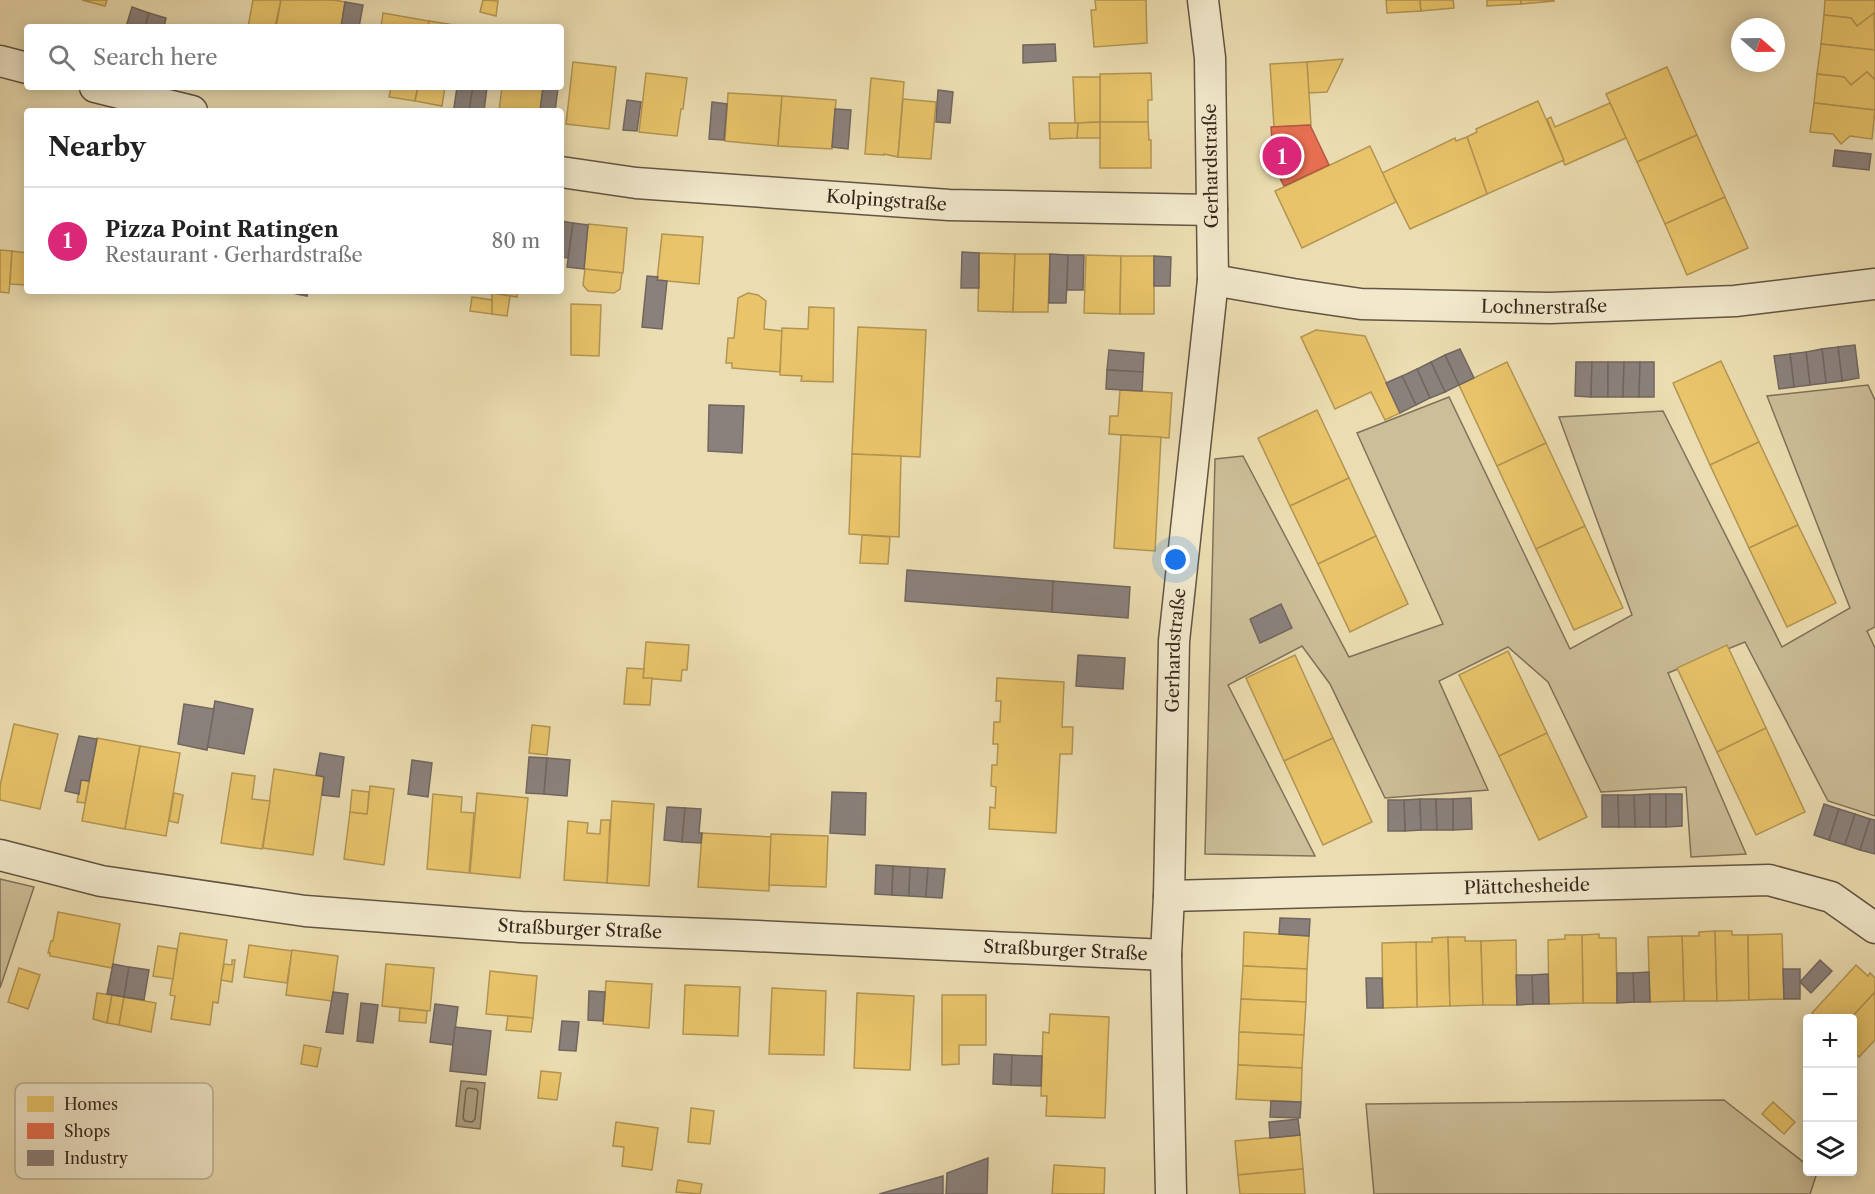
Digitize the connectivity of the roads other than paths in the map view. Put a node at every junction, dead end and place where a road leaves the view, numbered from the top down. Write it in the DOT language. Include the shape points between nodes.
graph roads {
  1 [pos="1203,0"];
  2 [pos="0,61"];
  3 [pos="24,67"];
  4 [pos="107,90"];
  5 [pos="180,108"];
  6 [pos="564,172"];
  7 [pos="1212,210"];
  8 [pos="1214,280"];
  9 [pos="1875,284"];
  10 [pos="0,855"];
  11 [pos="1169,896"];
  12 [pos="1875,928"];
  13 [pos="1166,955"];
  14 [pos="1171,1194"];
  1 -- 7 [label="street, Gerhardstraße" via="1210,58"];
  2 -- 3 [label="street"];
  4 -- 5 [label="street"];
  6 -- 7 [label="street, Kolpingstraße" via="636,183 950,205"];
  7 -- 8 [label="street, Gerhardstraße"];
  8 -- 9 [label="street, Lochnerstraße" via="1361,304 1550,308 1735,302"];
  8 -- 11 [label="street, Gerhardstraße" via="1174,641"];
  10 -- 13 [label="street, Straßburger Straße" via="102,881 305,911 521,927"];
  11 -- 12 [label="street, Plättchesheide" via="1769,880 1831,897"];
  11 -- 13 [label="street, Gerhardstraße"];
  13 -- 14 [label="street, Gerhardstraße"];
}
